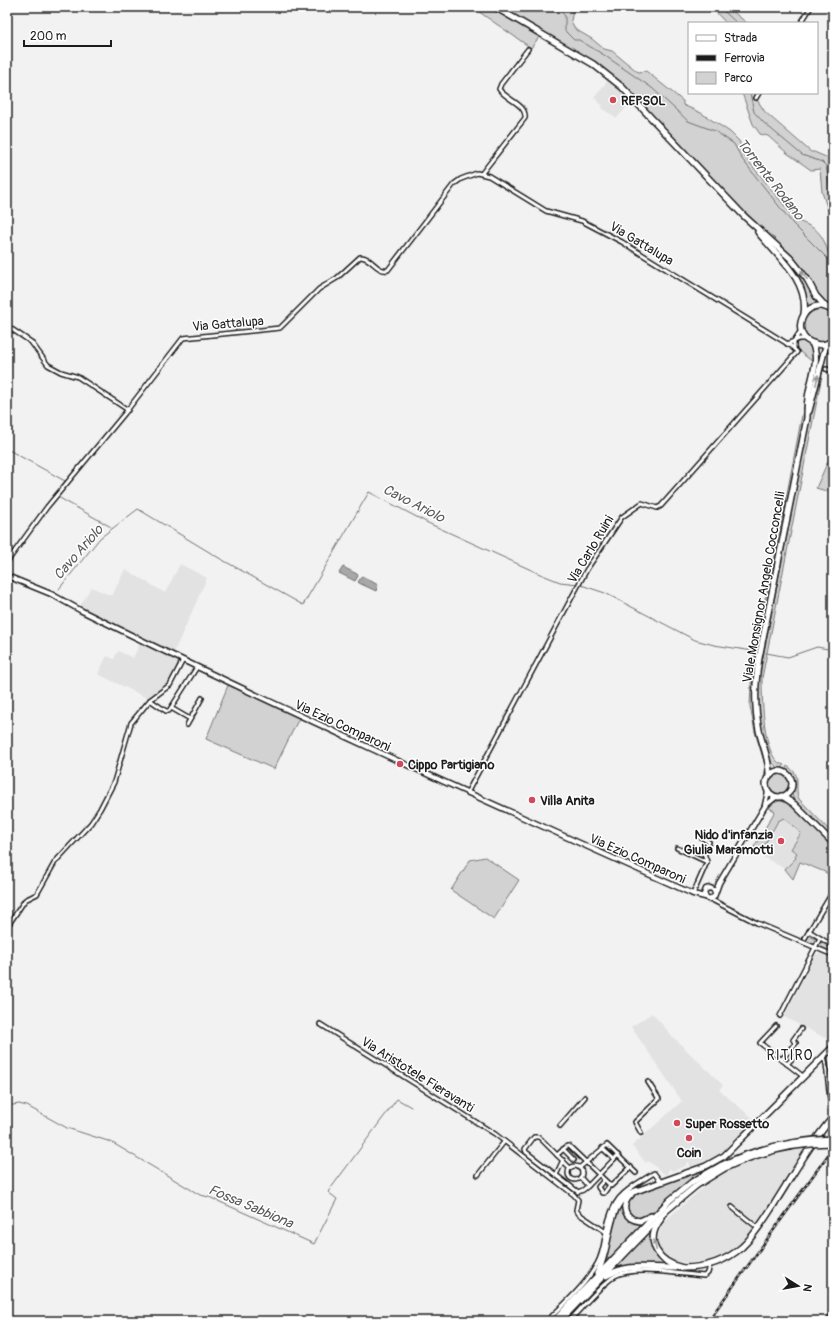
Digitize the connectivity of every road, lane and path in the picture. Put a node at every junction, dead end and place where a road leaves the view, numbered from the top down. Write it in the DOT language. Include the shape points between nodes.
graph roads {
  1 [pos="495,7"];
  2 [pos="811,7"];
  3 [pos="802,22"];
  4 [pos="528,49"];
  5 [pos="758,94"];
  6 [pos="756,98"];
  7 [pos="482,173"];
  8 [pos="744,216"];
  9 [pos="826,307"];
  10 [pos="833,311"];
  11 [pos="804,314"];
  12 [pos="7,326"];
  13 [pos="801,330"];
  14 [pos="806,339"];
  15 [pos="833,340"];
  16 [pos="794,341"];
  17 [pos="812,343"];
  18 [pos="828,343"];
  19 [pos="788,344"];
  20 [pos="794,348"];
  21 [pos="797,352"];
  22 [pos="826,368"];
  23 [pos="833,371"];
  24 [pos="128,410"];
  25 [pos="807,418"];
  26 [pos="7,562"];
  27 [pos="7,576"];
  28 [pos="183,660"];
  29 [pos="197,667"];
  30 [pos="202,698"];
  31 [pos="150,700"];
  32 [pos="171,708"];
  33 [pos="190,720"];
  34 [pos="187,725"];
  35 [pos="768,760"];
  36 [pos="778,771"];
  37 [pos="769,776"];
  38 [pos="790,790"];
  39 [pos="768,791"];
  40 [pos="467,792"];
  41 [pos="779,797"];
  42 [pos="794,804"];
  43 [pos="765,806"];
  44 [pos="701,837"];
  45 [pos="833,843"];
  46 [pos="677,848"];
  47 [pos="707,862"];
  48 [pos="719,883"];
  49 [pos="710,888"];
  50 [pos="832,893"];
  51 [pos="695,894"];
  52 [pos="704,894"];
  53 [pos="713,897"];
  54 [pos="7,927"];
  55 [pos="809,931"];
  56 [pos="805,938"];
  57 [pos="820,938"];
  58 [pos="833,946"];
  59 [pos="815,948"];
  60 [pos="833,955"];
  61 [pos="780,1016"];
  62 [pos="320,1024"];
  63 [pos="776,1026"];
  64 [pos="801,1029"];
  65 [pos="833,1047"];
  66 [pos="791,1048"];
  67 [pos="824,1056"];
  68 [pos="782,1060"];
  69 [pos="787,1064"];
  70 [pos="804,1077"];
  71 [pos="648,1082"];
  72 [pos="585,1097"];
  73 [pos="831,1108"];
  74 [pos="833,1117"];
  75 [pos="560,1126"];
  76 [pos="641,1133"];
  77 [pos="833,1139"];
  78 [pos="504,1142"];
  79 [pos="833,1143"];
  80 [pos="602,1148"];
  81 [pos="563,1149"];
  82 [pos="557,1155"];
  83 [pos="618,1155"];
  84 [pos="614,1159"];
  85 [pos="563,1160"];
  86 [pos="574,1160"];
  87 [pos="586,1162"];
  88 [pos="631,1167"];
  89 [pos="722,1167"];
  90 [pos="570,1168"];
  91 [pos="579,1168"];
  92 [pos="636,1173"];
  93 [pos="478,1175"];
  94 [pos="556,1175"];
  95 [pos="599,1175"];
  96 [pos="570,1178"];
  97 [pos="580,1178"];
  98 [pos="604,1180"];
  99 [pos="566,1182"];
  100 [pos="660,1182"];
  101 [pos="588,1186"];
  102 [pos="609,1186"];
  103 [pos="636,1191"];
  104 [pos="684,1195"];
  105 [pos="670,1200"];
  106 [pos="732,1207"];
  107 [pos="758,1228"];
  108 [pos="606,1232"];
  109 [pos="710,1264"];
  110 [pos="683,1268"];
  111 [pos="600,1280"];
  112 [pos="584,1289"];
  113 [pos="833,1312"];
  114 [pos="547,1321"];
  115 [pos="554,1321"];
  116 [pos="560,1321"];
  117 [pos="569,1321"];
  118 [pos="829,1321"];
  1 -- 8 [label="main road" via="593,64 614,80"];
  2 -- 3 [label="street"];
  4 -- 7 [label="street" via="499,89 523,109 526,118"];
  5 -- 6 [label="street"];
  7 -- 19 [label="street, Via Gattalupa" via="546,211 595,227"];
  7 -- 24 [label="street, Via Gattalupa" via="468,176 454,184 388,270 383,270 366,258 360,257 337,278 319,289 280,328 183,338"];
  9 -- 8 [label="main road, one-way" via="791,259"];
  8 -- 11 [label="main road" via="800,283 804,296"];
  9 -- 10 [label="main road"];
  9 -- 11 [label="main road" via="814,307"];
  11 -- 13 [label="main road" via="800,323"];
  12 -- 24 [label="street" via="31,342 48,365 78,377"];
  13 -- 14 [label="main road"];
  13 -- 16 [label="street"];
  14 -- 16 [label="street"];
  14 -- 17 [label="main road"];
  15 -- 18 [label="main road"];
  16 -- 19 [label="street"];
  16 -- 20 [label="street"];
  17 -- 18 [label="main road"];
  17 -- 25 [label="main road, Viale Monsignor Angelo Cocconcelli" via="816,360"];
  25 -- 18 [label="main road, Viale Monsignor Angelo Cocconcelli, one-way"];
  19 -- 20 [label="street, Via Gattalupa"];
  20 -- 21 [label="street, Via Gattalupa"];
  21 -- 40 [label="street, Via Carlo Ruini" via="662,506 657,508 642,503 622,517 579,584"];
  22 -- 23 [label="street"];
  24 -- 26 [label="street, Via Gattalupa" via="47,507"];
  25 -- 35 [label="main road, Viale Monsignor Angelo Cocconcelli" via="757,672 756,714"];
  27 -- 28 [label="street, Via Ezio Comparoni" via="50,594"];
  28 -- 29 [label="street, Via Ezio Comparoni"];
  28 -- 31 [label="street" via="170,685"];
  29 -- 32 [label="street"];
  29 -- 40 [label="street, Via Ezio Comparoni"];
  30 -- 33 [label="street"];
  31 -- 32 [label="street" via="167,712"];
  31 -- 54 [label="street" via="132,723 114,782 100,810 55,862 37,894 25,900"];
  32 -- 33 [label="street"];
  33 -- 34 [label="street"];
  35 -- 36 [label="main road, Viale Monsignor Angelo Cocconcelli"];
  35 -- 37 [label="main road, Viale Monsignor Angelo Cocconcelli"];
  36 -- 37 [label="main road"];
  36 -- 38 [label="main road" via="785,772 790,778"];
  37 -- 39 [label="main road" via="766,785"];
  38 -- 41 [label="main road"];
  38 -- 42 [label="main road"];
  39 -- 41 [label="main road"];
  39 -- 43 [label="street"];
  40 -- 51 [label="street, Via Ezio Comparoni"];
  41 -- 42 [label="main road"];
  41 -- 43 [label="street"];
  42 -- 45 [label="main road"];
  43 -- 48 [label="street"];
  44 -- 47 [label="street" via="709,842 704,853"];
  46 -- 47 [label="street"];
  47 -- 51 [label="street"];
  48 -- 49 [label="street, Via Ezio Comparoni"];
  48 -- 53 [label="street"];
  49 -- 52 [label="street, Via Ezio Comparoni"];
  49 -- 53 [label="street" via="714,890"];
  50 -- 55 [label="street"];
  51 -- 52 [label="street, Via Ezio Comparoni"];
  52 -- 53 [label="street"];
  53 -- 59 [label="street" via="717,903"];
  55 -- 56 [label="street"];
  55 -- 57 [label="street"];
  57 -- 58 [label="street"];
  57 -- 59 [label="street"];
  59 -- 60 [label="street"];
  59 -- 61 [label="street"];
  62 -- 78 [label="street, Via Aristotele Fieravanti" via="473,1119"];
  63 -- 68 [label="street" via="760,1043"];
  64 -- 66 [label="street" via="793,1040 796,1043"];
  65 -- 67 [label="main road"];
  66 -- 68 [label="street"];
  66 -- 69 [label="street" via="797,1054"];
  67 -- 70 [label="main road"];
  67 -- 73 [label="street"];
  68 -- 69 [label="street"];
  69 -- 70 [label="street"];
  70 -- 100 [label="main road" via="724,1156 706,1166"];
  71 -- 76 [label="street" via="660,1099 635,1122"];
  72 -- 75 [label="street"];
  74 -- 107 [label="main road"];
  77 -- 89 [label="main road, bridge" via="773,1146 743,1155"];
  78 -- 93 [label="street"];
  78 -- 108 [label="street, Via Aristotele Fieravanti" via="574,1195 578,1200 577,1212"];
  79 -- 89 [label="main road, bridge" via="774,1150"];
  80 -- 83 [label="street" via="607,1145"];
  80 -- 84 [label="street"];
  80 -- 87 [label="street"];
  81 -- 82 [label="street"];
  81 -- 86 [label="street"];
  81 -- 87 [label="street" via="569,1146"];
  82 -- 85 [label="street"];
  82 -- 94 [label="street" via="536,1136 525,1149"];
  83 -- 84 [label="street"];
  83 -- 88 [label="street"];
  84 -- 95 [label="street"];
  85 -- 90 [label="street"];
  85 -- 94 [label="street"];
  87 -- 91 [label="street"];
  87 -- 95 [label="street"];
  88 -- 92 [label="street"];
  88 -- 102 [label="street"];
  89 -- 104 [label="main road"];
  89 -- 105 [label="main road" via="692,1182"];
  90 -- 91 [label="street"];
  90 -- 96 [label="street"];
  91 -- 97 [label="street"];
  94 -- 99 [label="street"];
  95 -- 98 [label="street"];
  95 -- 101 [label="street"];
  96 -- 97 [label="street"];
  96 -- 99 [label="street"];
  97 -- 101 [label="street"];
  98 -- 102 [label="street"];
  98 -- 102 [label="street" via="598,1187 602,1193"];
  99 -- 101 [label="street" via="578,1192"];
  100 -- 103 [label="main road"];
  100 -- 108 [label="street" via="654,1174 621,1195 612,1208"];
  103 -- 105 [label="main road" via="628,1198 624,1207 626,1214 633,1220 646,1219"];
  103 -- 112 [label="main road" via="624,1198 616,1208 603,1262"];
  110 -- 104 [label="main road, one-way" via="672,1266 663,1259 656,1250 654,1241 658,1224"];
  104 -- 111 [label="main road"];
  105 -- 112 [label="main road"];
  106 -- 107 [label="street"];
  107 -- 109 [label="main road" via="735,1252"];
  108 -- 114 [label="street" via="601,1257 594,1270"];
  109 -- 110 [label="main road"];
  109 -- 117 [label="street" via="708,1273 704,1276 635,1271 619,1274"];
  110 -- 111 [label="main road" via="625,1268"];
  111 -- 116 [label="main road"];
  112 -- 115 [label="main road"];
  113 -- 118 [label="street"];
}
